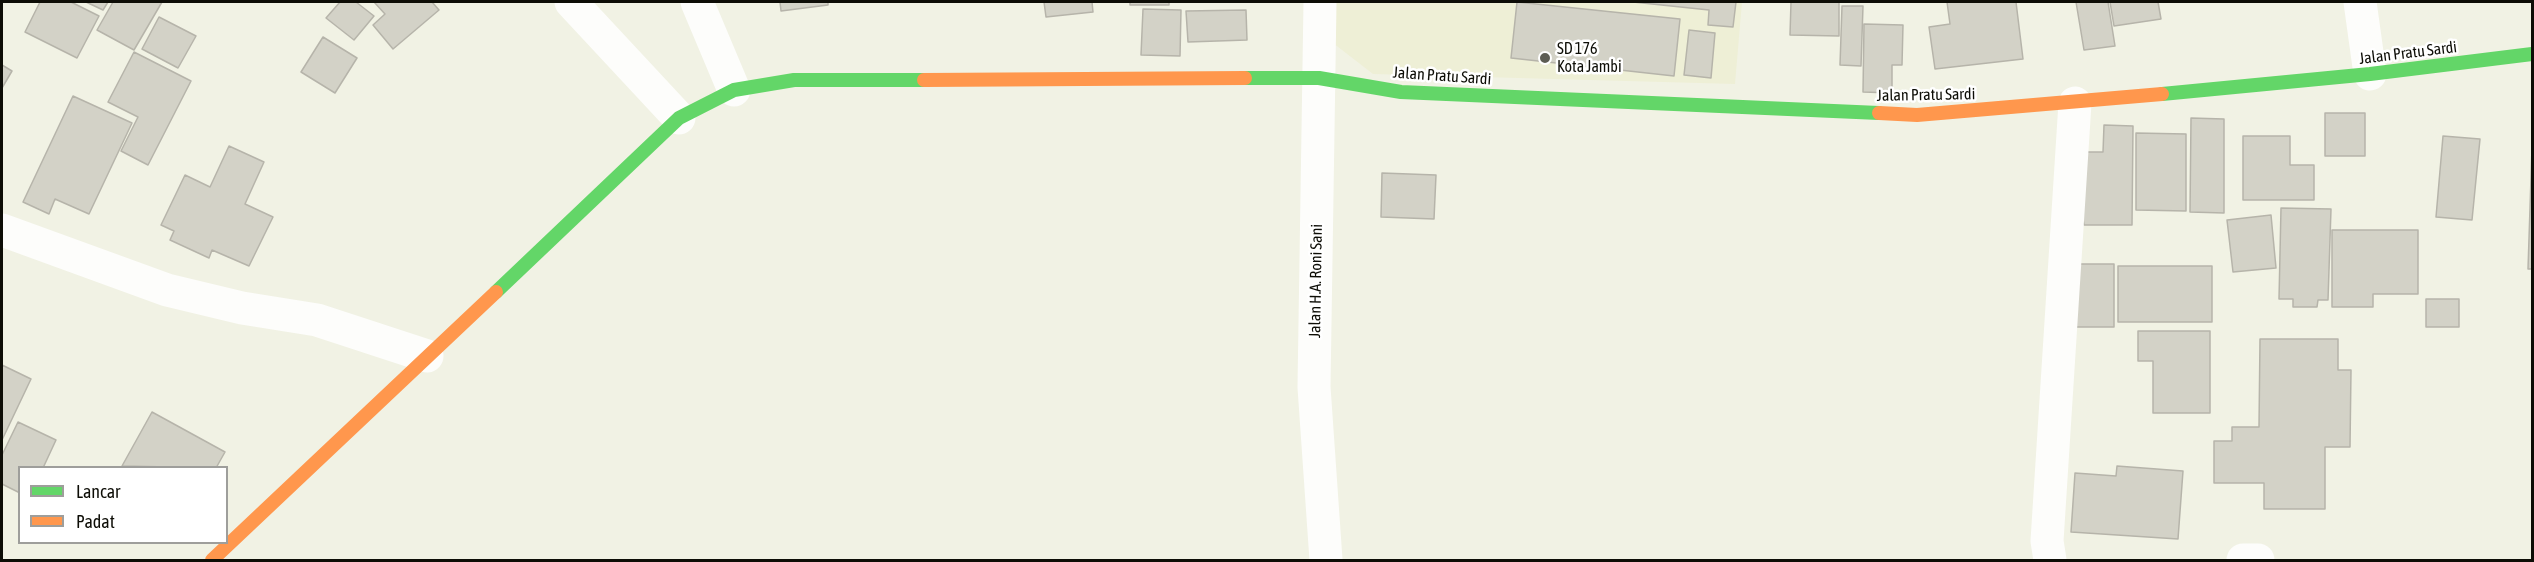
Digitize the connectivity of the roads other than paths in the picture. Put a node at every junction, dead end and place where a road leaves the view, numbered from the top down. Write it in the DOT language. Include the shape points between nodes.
graph roads {
  1 [pos="572,2"];
  2 [pos="697,2"];
  3 [pos="1320,2"];
  4 [pos="2360,2"];
  5 [pos="2532,54"];
  6 [pos="2370,74"];
  7 [pos="1319,78"];
  8 [pos="734,90"];
  9 [pos="2075,103"];
  10 [pos="679,118"];
  11 [pos="2,231"];
  12 [pos="427,356"];
  13 [pos="2258,560"];
  14 [pos="212,561"];
  15 [pos="1326,561"];
  16 [pos="2050,561"];
  17 [pos="2243,561"];
  1 -- 10 [label="street"];
  2 -- 8 [label="street"];
  3 -- 7 [label="street, Jalan H.A. Roni Sani"];
  4 -- 6 [label="street"];
  5 -- 6 [label="street, Jalan Pratu Sardi"];
  6 -- 9 [label="street, Jalan Pratu Sardi"];
  7 -- 8 [label="street, Jalan Pratu Sardi" via="794,80"];
  7 -- 9 [label="street, Jalan Pratu Sardi" via="1401,92 1917,115"];
  7 -- 15 [label="street, Jalan H.A. Roni Sani" via="1314,387"];
  8 -- 10 [label="street, Jalan Pratu Sardi"];
  9 -- 16 [label="street" via="2047,541"];
  10 -- 12 [label="street, Jalan Pratu Sardi"];
  11 -- 12 [label="street" via="167,290 317,320"];
  12 -- 14 [label="street, Jalan Pratu Sardi"];
  13 -- 17 [label="street"];
}
